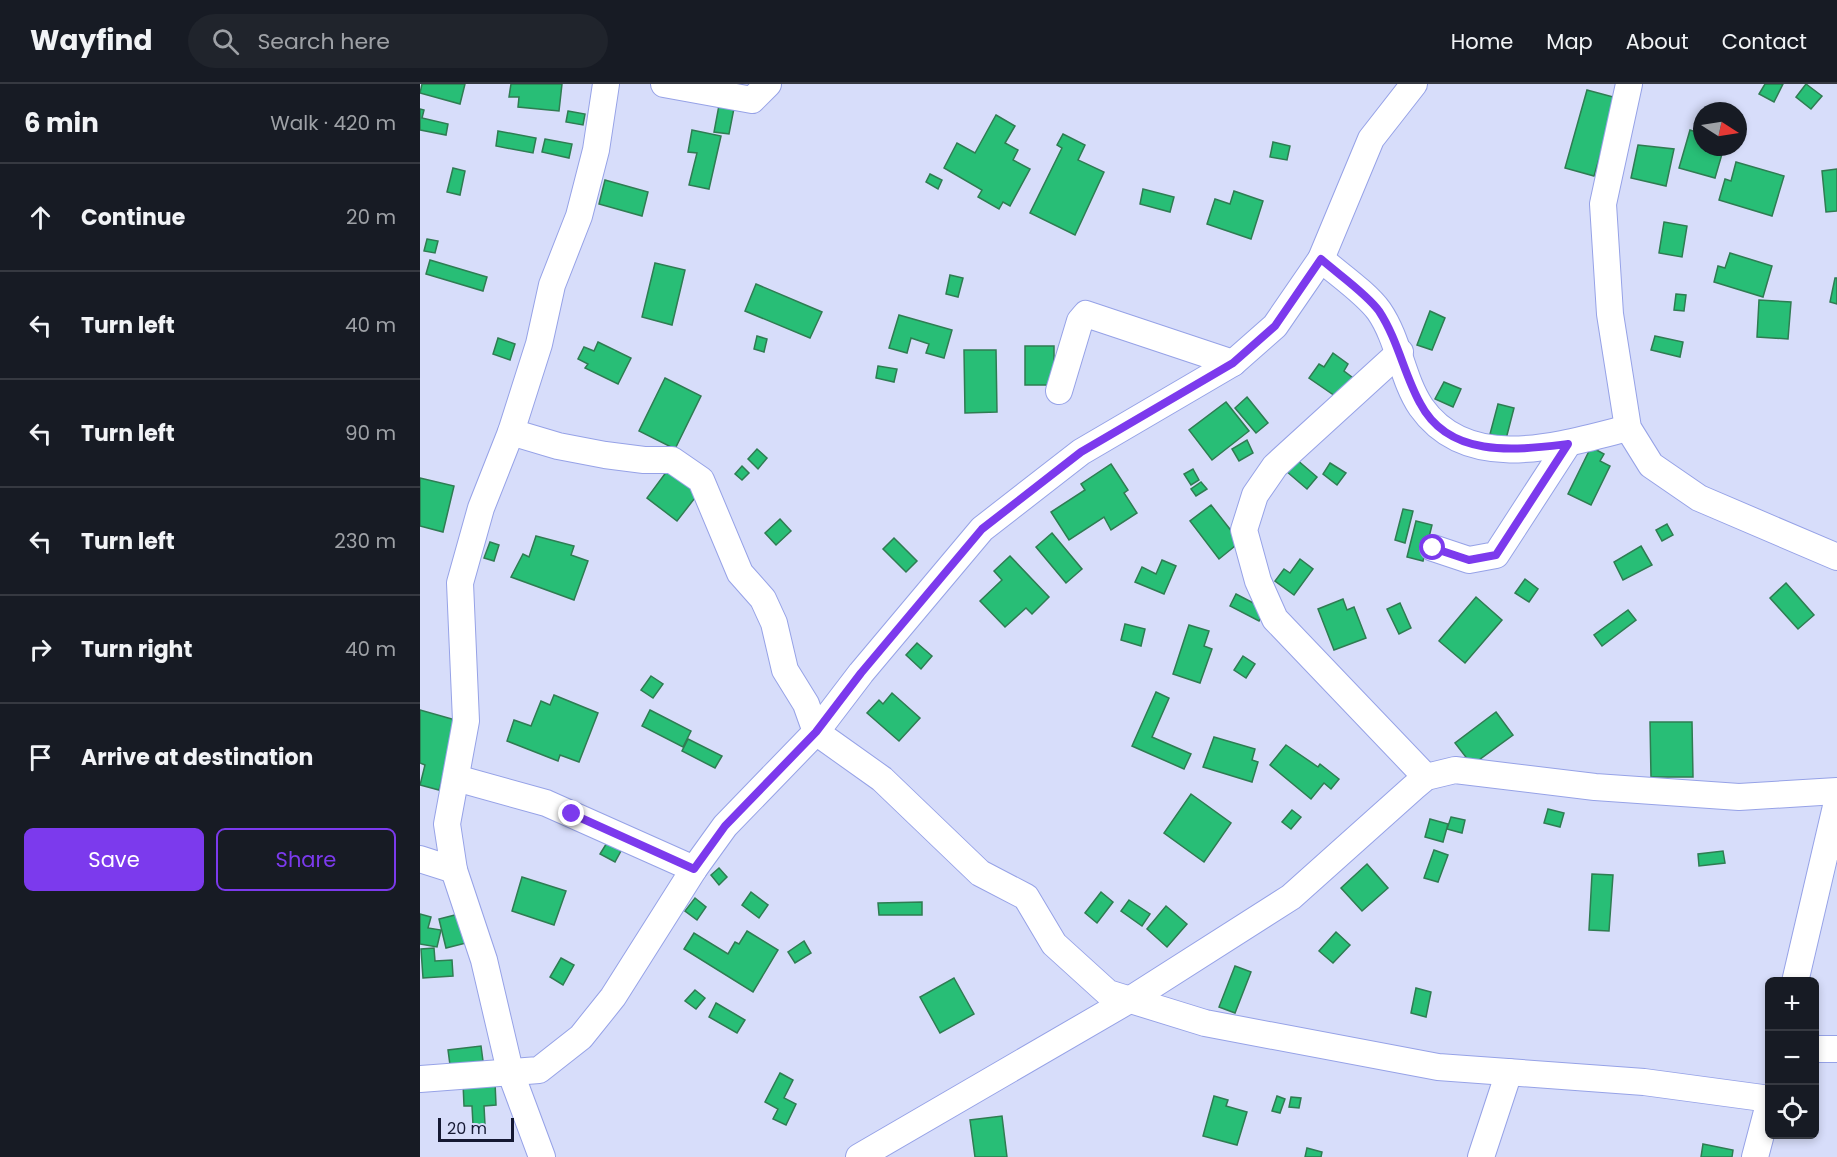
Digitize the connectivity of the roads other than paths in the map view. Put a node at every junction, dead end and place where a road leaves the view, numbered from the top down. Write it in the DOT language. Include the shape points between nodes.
graph roads {
  1 [pos="606,84"];
  2 [pos="664,84"];
  3 [pos="768,84"];
  4 [pos="1414,84"];
  5 [pos="1629,84"];
  6 [pos="1321,259"];
  7 [pos="1400,352"];
  8 [pos="1233,363"];
  9 [pos="1059,391"];
  10 [pos="1628,428"];
  11 [pos="511,432"];
  12 [pos="1568,444"];
  13 [pos="1433,548"];
  14 [pos="1837,557"];
  15 [pos="816,732"];
  16 [pos="1426,777"];
  17 [pos="456,778"];
  18 [pos="1837,791"];
  19 [pos="1837,802"];
  20 [pos="420,859"];
  21 [pos="694,869"];
  22 [pos="454,870"];
  23 [pos="1796,977"];
  24 [pos="1131,999"];
  25 [pos="1837,1048"];
  26 [pos="1819,1049"];
  27 [pos="510,1071"];
  28 [pos="1509,1072"];
  29 [pos="420,1079"];
  30 [pos="1765,1099"];
  31 [pos="1765,1119"];
  32 [pos="542,1157"];
  33 [pos="859,1157"];
  34 [pos="1481,1157"];
  35 [pos="1755,1157"];
  1 -- 11 [label="street" via="597,150 579,216 552,285 539,344"];
  2 -- 3 [label="street" via="752,100"];
  4 -- 6 [label="street" via="1371,139"];
  5 -- 10 [label="street" via="1603,204 1610,314"];
  6 -- 7 [label="street" via="1378,310"];
  6 -- 8 [label="street" via="1275,326"];
  7 -- 12 [label="street" via="1420,405 1455,439 1502,451"];
  7 -- 16 [label="street" via="1275,466 1255,495 1244,530 1258,581 1275,620"];
  8 -- 9 [label="street" via="1086,314 1080,321"];
  8 -- 15 [label="street" via="1081,452 982,529 875,655"];
  10 -- 12 [label="street"];
  10 -- 14 [label="street" via="1651,465 1699,498"];
  11 -- 15 [label="street" via="586,451 672,460 701,480 740,573 763,598 774,623 785,670 806,704"];
  11 -- 17 [label="street" via="481,508 459,583 466,721"];
  12 -- 13 [label="street" via="1496,555 1469,560"];
  15 -- 21 [label="street" via="725,826"];
  15 -- 24 [label="street" via="882,778 980,873 1026,897 1054,944 1108,993"];
  16 -- 18 [label="street" via="1455,770 1595,787 1739,797"];
  16 -- 24 [label="street" via="1291,897"];
  17 -- 21 [label="street" via="546,803"];
  17 -- 22 [label="street" via="447,824"];
  19 -- 23 [label="street"];
  20 -- 22 [label="street"];
  21 -- 27 [label="street" via="614,997 581,1037 539,1070"];
  22 -- 27 [label="street" via="484,960"];
  24 -- 28 [label="street" via="1205,1023 1438,1067"];
  24 -- 33 [label="street"];
  25 -- 26 [label="street"];
  27 -- 29 [label="street"];
  27 -- 32 [label="street"];
  28 -- 30 [label="street" via="1644,1082"];
  28 -- 34 [label="street"];
  31 -- 35 [label="street"];
}
